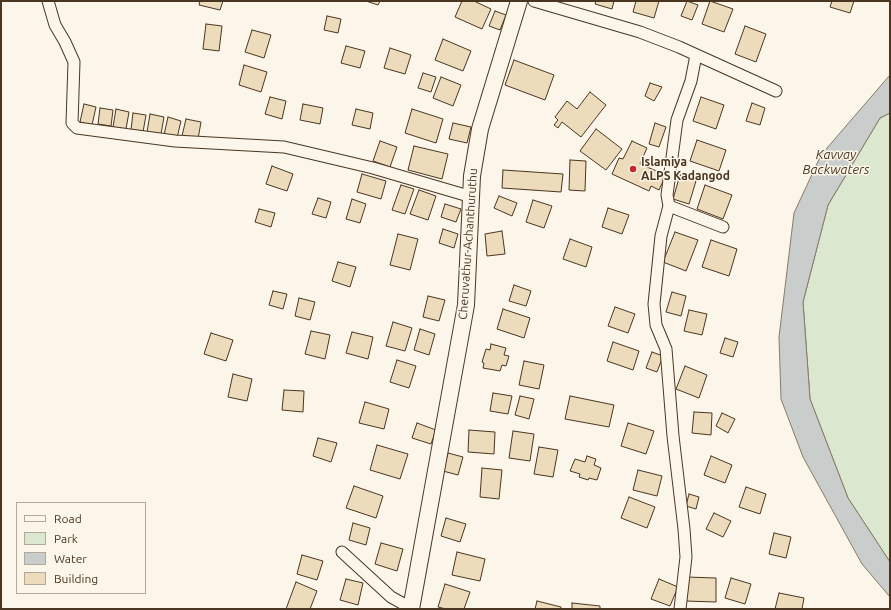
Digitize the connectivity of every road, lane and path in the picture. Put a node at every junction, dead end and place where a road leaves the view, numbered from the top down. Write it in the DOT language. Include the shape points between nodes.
graph roads {
  1 [pos="48,1"];
  2 [pos="519,1"];
  3 [pos="534,1"];
  4 [pos="696,55"];
  5 [pos="776,91"];
  6 [pos="472,197"];
  7 [pos="669,206"];
  8 [pos="723,227"];
  9 [pos="342,552"];
  10 [pos="411,608"];
  11 [pos="680,609"];
  1 -- 6 [label="street" via="55,25 74,62 72,123 77,128 175,141 284,147 373,168"];
  2 -- 6 [label="main road, Cheruvathur-Achanthuruthu" via="480,129 472,176"];
  3 -- 4 [label="street" via="640,32"];
  4 -- 5 [label="street"];
  4 -- 7 [label="street" via="674,136 667,195"];
  6 -- 10 [label="main road, Cheruvathur-Achanthuruthu" via="466,305"];
  7 -- 8 [label="street"];
  7 -- 11 [label="street" via="661,236 654,304 656,325 666,349 684,528 686,557"];
  9 -- 10 [label="street" via="391,597"];
}
